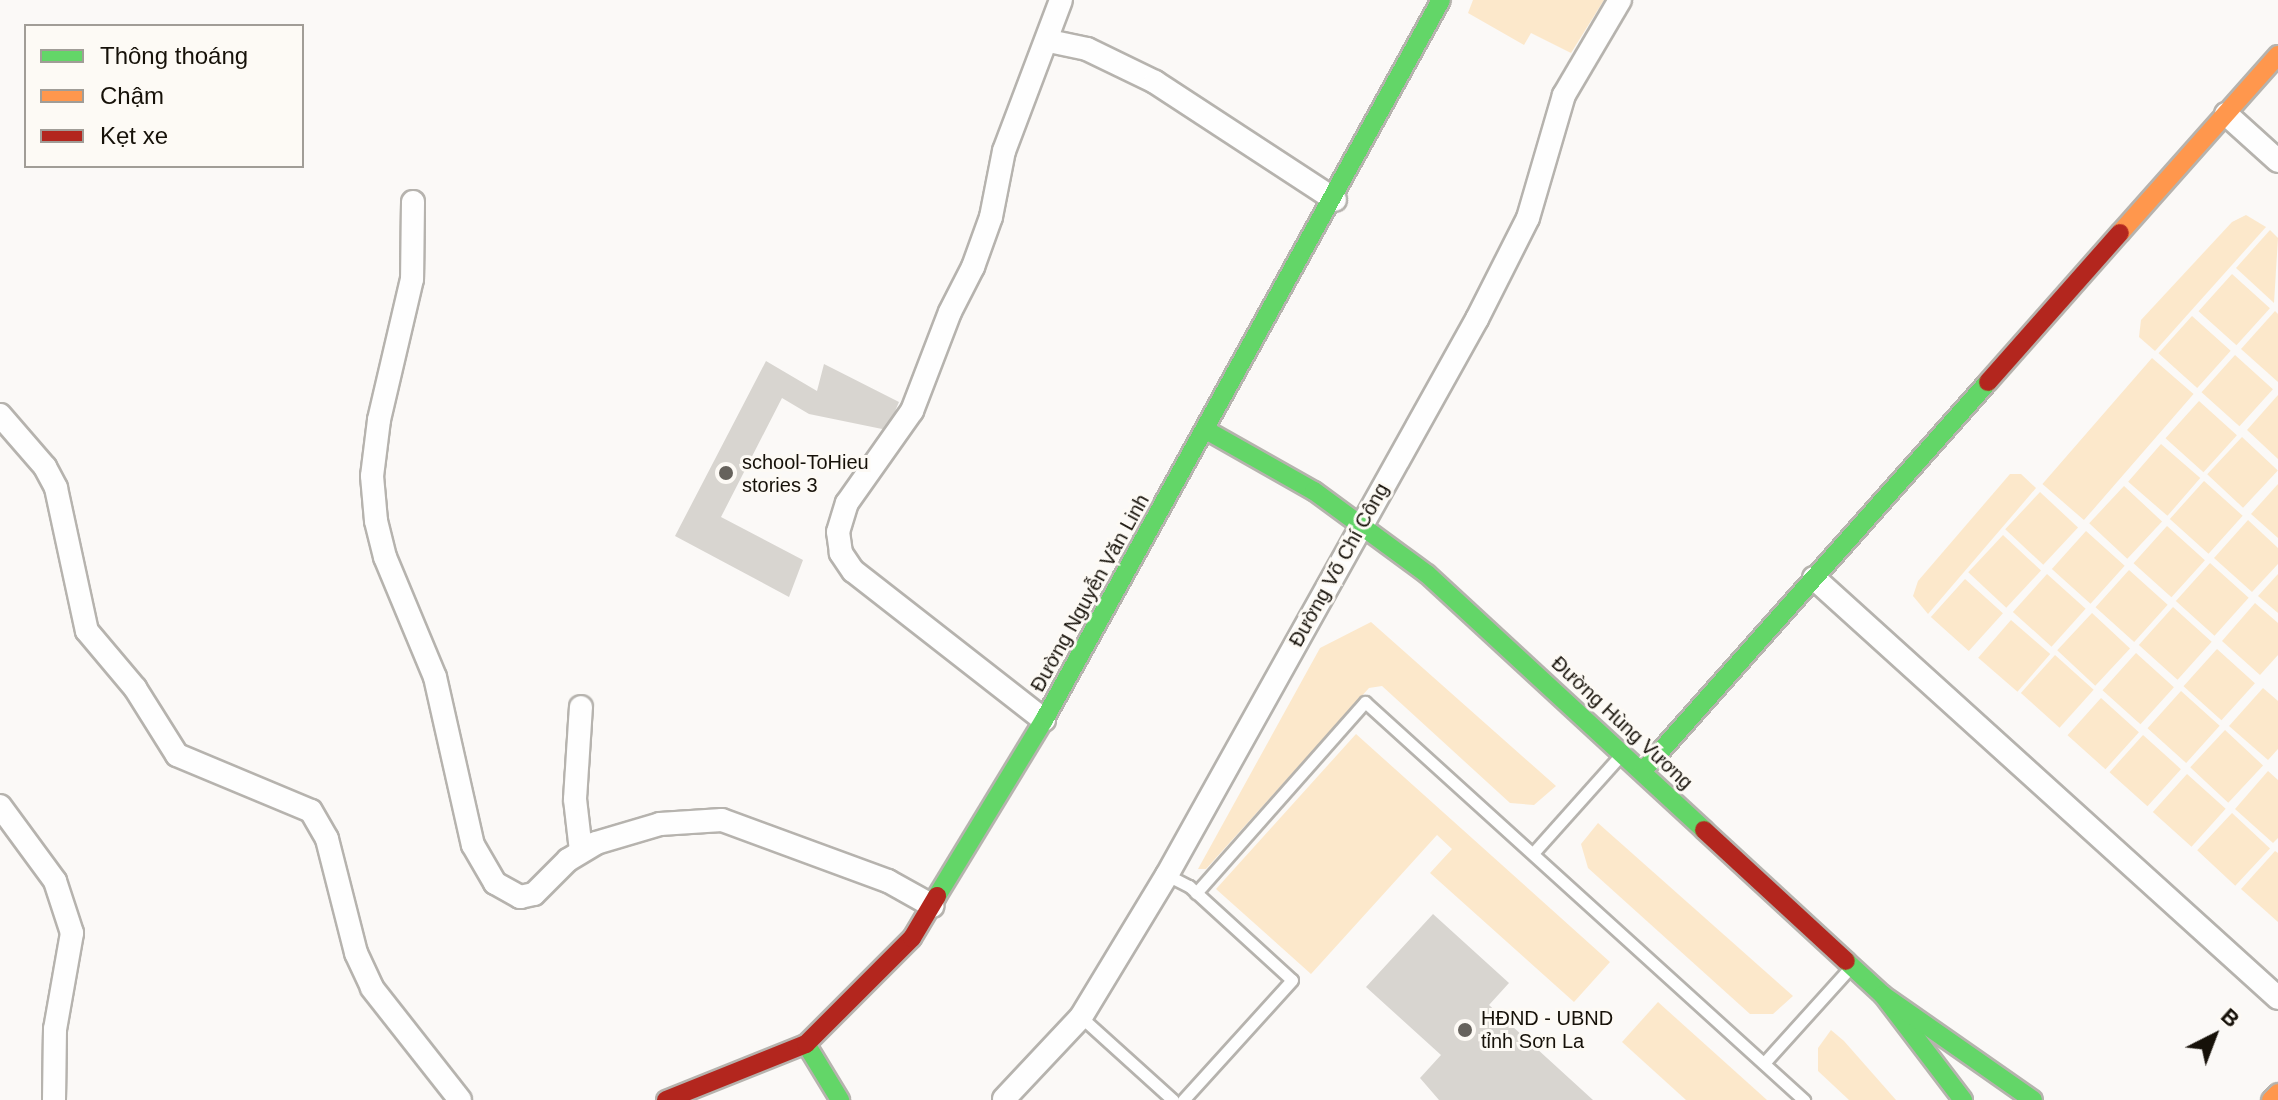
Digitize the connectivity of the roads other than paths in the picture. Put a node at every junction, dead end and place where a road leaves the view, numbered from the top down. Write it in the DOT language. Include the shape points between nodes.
graph roads {
  1 [pos="1061,0"];
  2 [pos="1441,0"];
  3 [pos="1620,0"];
  4 [pos="1049,41"];
  5 [pos="2278,55"];
  6 [pos="2226,114"];
  7 [pos="2278,161"];
  8 [pos="1335,200"];
  9 [pos="413,202"];
  10 [pos="0,415"];
  11 [pos="1206,430"];
  12 [pos="1362,526"];
  13 [pos="1814,578"];
  14 [pos="581,707"];
  15 [pos="1044,720"];
  16 [pos="1622,754"];
  17 [pos="1642,772"];
  18 [pos="0,806"];
  19 [pos="581,851"];
  20 [pos="1534,852"];
  21 [pos="1167,875"];
  22 [pos="1196,893"];
  23 [pos="933,906"];
  24 [pos="1852,965"];
  25 [pos="1883,995"];
  26 [pos="2278,998"];
  27 [pos="1081,1017"];
  28 [pos="806,1044"];
  29 [pos="1764,1063"];
  30 [pos="2278,1093"];
  31 [pos="1004,1099"];
  32 [pos="54,1100"];
  33 [pos="460,1100"];
  34 [pos="666,1100"];
  35 [pos="840,1100"];
  36 [pos="1173,1100"];
  37 [pos="1183,1100"];
  38 [pos="1804,1100"];
  39 [pos="1963,1100"];
  40 [pos="2033,1100"];
  41 [pos="2271,1100"];
  1 -- 4 [label="street"];
  2 -- 8 [label="street, Đường Nguyễn Văn Linh"];
  3 -- 12 [label="street, Đường Võ Chí Công" via="1564,95 1528,218"];
  4 -- 8 [label="street" via="1087,49 1155,82"];
  4 -- 15 [label="street" via="1004,151 985,240 912,411 847,503 838,532 841,553 853,571"];
  5 -- 6 [label="street"];
  6 -- 7 [label="street"];
  6 -- 13 [label="street"];
  8 -- 11 [label="street, Đường Nguyễn Văn Linh"];
  9 -- 19 [label="street" via="412,279 379,420 372,476 385,557 435,677 465,819 495,883 520,897 534,894"];
  10 -- 33 [label="street" via="45,467 56,488 87,631 135,688 177,755 311,811 327,839 356,953 372,988"];
  11 -- 12 [label="street, Đường Hùng Vương" via="1314,491"];
  11 -- 15 [label="street, Đường Nguyễn Văn Linh"];
  12 -- 16 [label="street, Đường Hùng Vương" via="1427,574"];
  12 -- 21 [label="street, Đường Võ Chí Công"];
  13 -- 17 [label="street"];
  13 -- 26 [label="street"];
  14 -- 19 [label="street" via="575,799"];
  15 -- 23 [label="street, Đường Nguyễn Văn Linh"];
  16 -- 17 [label="street, Đường Hùng Vương"];
  16 -- 20 [label="lane"];
  17 -- 24 [label="street, Đường Hùng Vương"];
  18 -- 32 [label="street" via="55,881 72,933 55,1029"];
  19 -- 23 [label="street" via="660,824 722,820 762,830 888,881"];
  20 -- 22 [label="lane" via="1365,702"];
  20 -- 29 [label="lane"];
  21 -- 22 [label="lane"];
  21 -- 27 [label="street, Đường Võ Chí Công"];
  22 -- 37 [label="lane" via="1292,980"];
  23 -- 28 [label="street, Đường Nguyễn Văn Linh" via="864,991"];
  24 -- 25 [label="street, Đường Hùng Vương"];
  24 -- 29 [label="lane"];
  25 -- 39 [label="street, Đường Hùng Vương"];
  25 -- 40 [label="street"];
  27 -- 31 [label="street, Đường Võ Chí Công"];
  27 -- 36 [label="lane"];
  28 -- 34 [label="street, Đường Nguyễn Văn Linh"];
  28 -- 35 [label="street"];
  29 -- 38 [label="lane"];
  30 -- 41 [label="street"];
}
